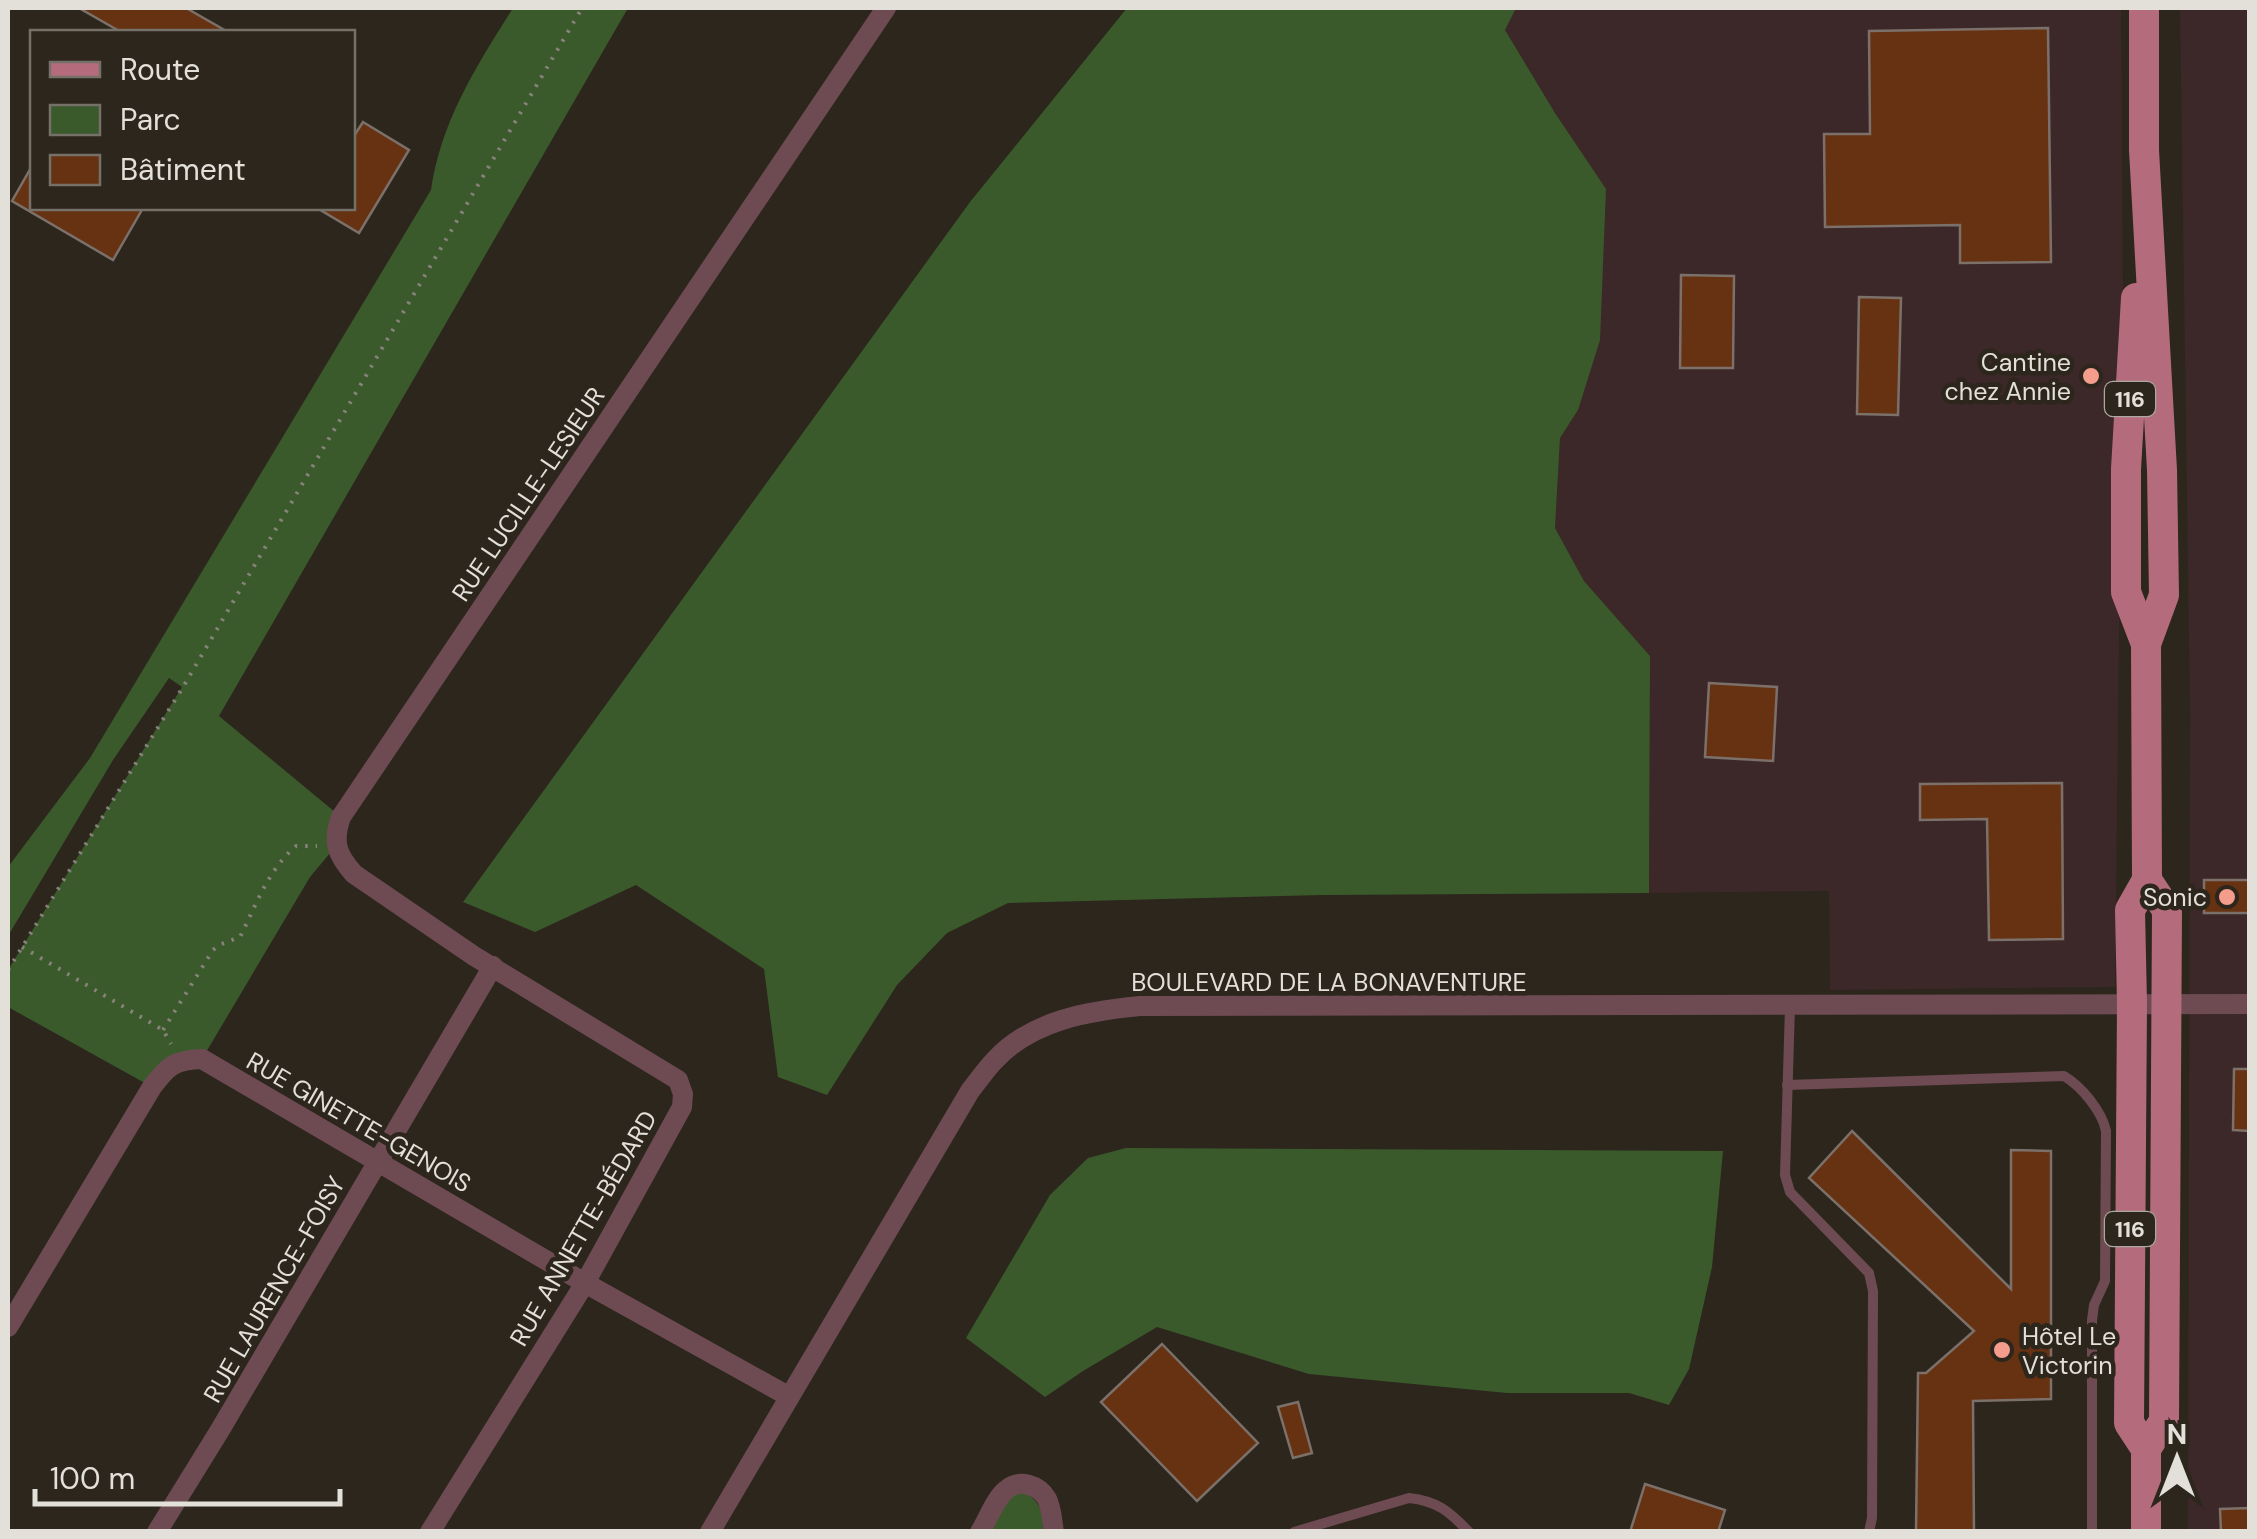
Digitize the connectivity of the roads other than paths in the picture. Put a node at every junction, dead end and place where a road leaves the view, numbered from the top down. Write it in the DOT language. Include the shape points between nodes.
graph roads {
  1 [pos="886,8"];
  2 [pos="2144,8"];
  3 [pos="2146,880"];
  4 [pos="493,966"];
  5 [pos="2167,1003"];
  6 [pos="2132,1004"];
  7 [pos="2250,1004"];
  8 [pos="1790,1006"];
  9 [pos="1787,1085"];
  10 [pos="378,1163"];
  11 [pos="585,1283"];
  12 [pos="8,1327"];
  13 [pos="788,1396"];
  14 [pos="2146,1449"];
  15 [pos="157,1532"];
  16 [pos="430,1532"];
  17 [pos="710,1532"];
  18 [pos="980,1532"];
  19 [pos="1054,1532"];
  20 [pos="1294,1532"];
  21 [pos="1469,1532"];
  22 [pos="1869,1532"];
  23 [pos="2092,1532"];
  24 [pos="2146,1532"];
  1 -- 4 [label="street, RUE LUCILLE-LESIEUR" via="340,818 336,846 354,874"];
  2 -- 3 [label="main road, 116" via="2126,592 2146,644"];
  3 -- 5 [label="main road, 116" via="2167,910"];
  3 -- 6 [label="main road, 116" via="2130,910"];
  4 -- 10 [label="street, RUE LAURENCE-FOISY"];
  4 -- 11 [label="street, RUE ANNETTE-BÉDARD" via="678,1080 683,1094"];
  5 -- 6 [label="street, BOULEVARD DE LA BONAVENTURE"];
  5 -- 7 [label="street, BOULEVARD DE LA BONAVENTURE"];
  5 -- 14 [label="main road, 116" via="2164,1421"];
  6 -- 8 [label="street, BOULEVARD DE LA BONAVENTURE"];
  6 -- 14 [label="main road, 116" via="2128,1423"];
  8 -- 9 [label="lane"];
  8 -- 13 [label="street, BOULEVARD DE LA BONAVENTURE" via="1140,1006 1056,1021 997,1057 970,1090"];
  9 -- 22 [label="lane" via="1790,1192 1868,1273 1873,1290"];
  9 -- 23 [label="lane" via="2064,1076 2104,1118 2105,1281 2092,1320"];
  10 -- 11 [label="street, RUE GINETTE-GENOIS"];
  10 -- 12 [label="street, RUE GINETTE-GENOIS" via="202,1059 182,1060 152,1088"];
  10 -- 15 [label="street, RUE LAURENCE-FOISY"];
  11 -- 13 [label="street, RUE GINETTE-GENOIS"];
  11 -- 16 [label="street, RUE ANNETTE-BÉDARD"];
  13 -- 17 [label="street, BOULEVARD DE LA BONAVENTURE"];
  14 -- 24 [label="main road, 116"];
  18 -- 19 [label="street" via="1002,1494 1022,1483 1047,1498"];
  20 -- 21 [label="lane" via="1408,1498 1450,1512"];
}
